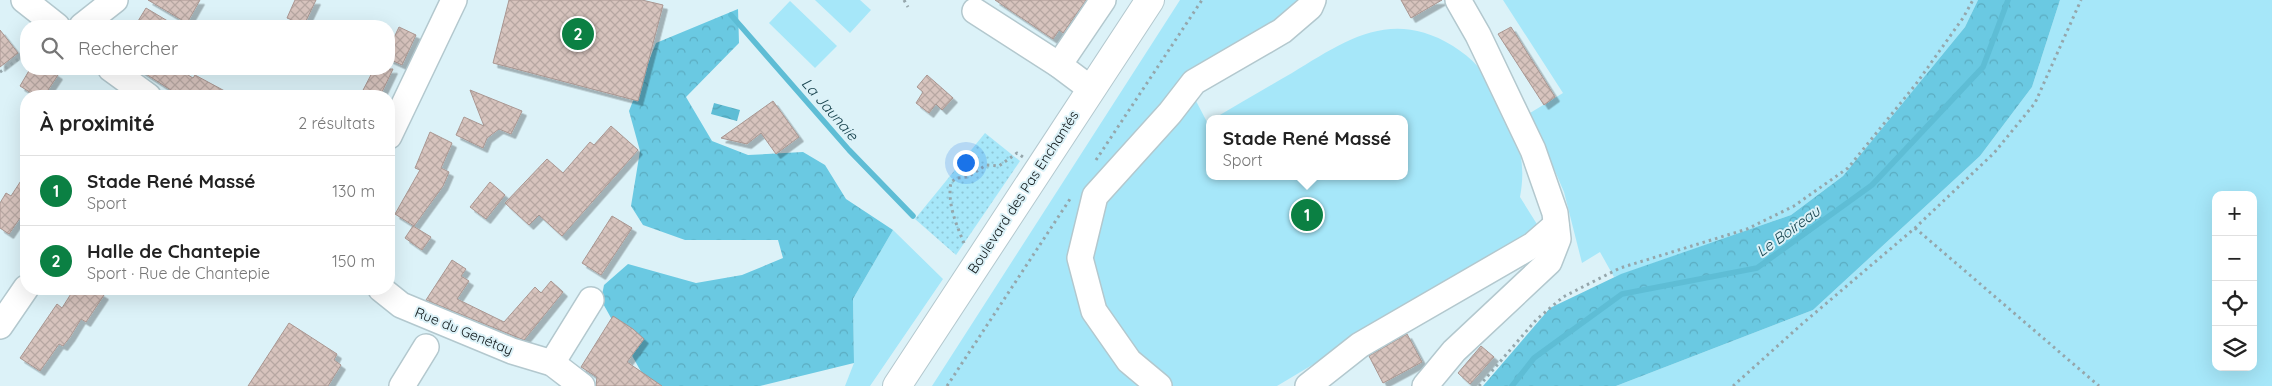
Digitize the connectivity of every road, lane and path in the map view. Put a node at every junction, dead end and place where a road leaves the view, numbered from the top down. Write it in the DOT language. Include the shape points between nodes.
graph roads {
  1 [pos="24,0"];
  2 [pos="115,0"];
  3 [pos="454,0"];
  4 [pos="904,0"];
  5 [pos="1103,0"];
  6 [pos="1150,0"];
  7 [pos="1313,0"];
  8 [pos="1458,0"];
  9 [pos="1973,0"];
  10 [pos="2081,0"];
  11 [pos="908,7"];
  12 [pos="975,11"];
  13 [pos="49,20"];
  14 [pos="90,20"];
  15 [pos="20,58"];
  16 [pos="1059,64"];
  17 [pos="0,72"];
  18 [pos="119,75"];
  19 [pos="1091,89"];
  20 [pos="140,90"];
  21 [pos="395,123"];
  22 [pos="1027,160"];
  23 [pos="1556,225"];
  24 [pos="1915,228"];
  25 [pos="967,252"];
  26 [pos="21,295"];
  27 [pos="388,295"];
  28 [pos="591,300"];
  29 [pos="0,326"];
  30 [pos="426,347"];
  31 [pos="552,363"];
  32 [pos="402,386"];
  33 [pos="582,386"];
  34 [pos="897,386"];
  35 [pos="1159,386"];
  36 [pos="1308,386"];
  37 [pos="1425,386"];
  38 [pos="1479,386"];
  39 [pos="1733,386"];
  40 [pos="2099,386"];
  1 -- 13 [label="street"];
  2 -- 14 [label="street"];
  3 -- 21 [label="street"];
  4 -- 11 [label="path"];
  5 -- 16 [label="street"];
  6 -- 19 [label="main road, Boulevard des Pas Enchantés"];
  7 -- 35 [label="street" via="1310,7 1282,32 1194,82 1095,196 1080,258 1094,311 1129,361"];
  8 -- 23 [label="street" via="1533,150"];
  9 -- 38 [label="path" via="1916,84 1848,168 1794,206 1747,229 1620,268 1563,297 1548,307"];
  10 -- 24 [label="path" via="2036,103 1994,154"];
  12 -- 16 [label="street"];
  15 -- 17 [label="path"];
  16 -- 19 [label="street"];
  18 -- 20 [label="street"];
  19 -- 34 [label="main road, Boulevard des Pas Enchantés"];
  22 -- 25 [label="path" via="1017,152 999,166 986,165 968,177 950,182 954,219"];
  23 -- 36 [label="street" via="1533,245 1360,345"];
  23 -- 37 [label="street" via="1558,240 1549,262 1454,351"];
  24 -- 39 [label="path"];
  24 -- 40 [label="path"];
  26 -- 29 [label="street"];
  27 -- 31 [label="street, Rue du Genétay" via="401,305 512,351"];
  28 -- 31 [label="street"];
  30 -- 32 [label="street"];
  31 -- 33 [label="street, Rue du Genétay"];
}
